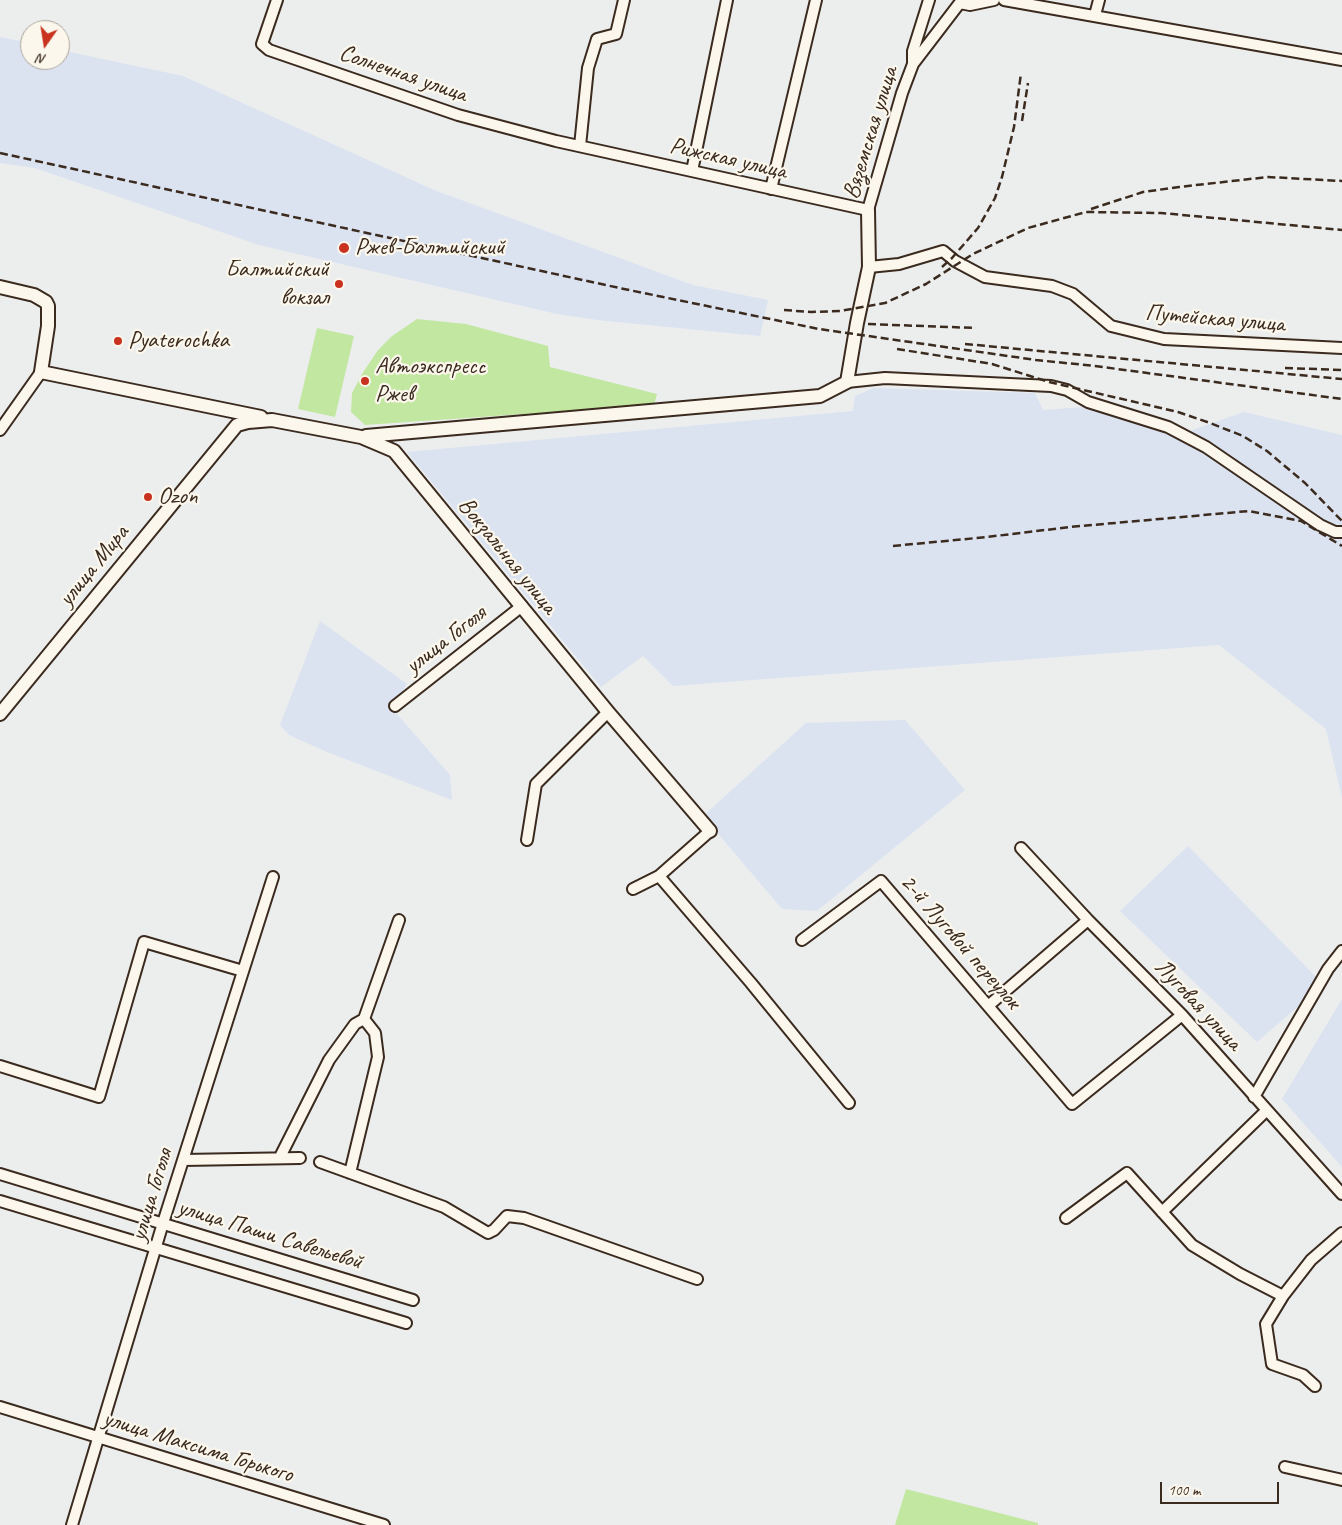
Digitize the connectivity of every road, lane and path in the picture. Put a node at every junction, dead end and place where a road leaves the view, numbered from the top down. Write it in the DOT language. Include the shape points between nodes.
graph roads {
  1 [pos="277,0"];
  2 [pos="624,0"];
  3 [pos="727,0"];
  4 [pos="816,0"];
  5 [pos="929,0"];
  6 [pos="994,0"];
  7 [pos="1004,0"];
  8 [pos="1099,0"];
  9 [pos="961,1"];
  10 [pos="1095,15"];
  11 [pos="1342,60"];
  12 [pos="914,64"];
  13 [pos="580,146"];
  14 [pos="692,171"];
  15 [pos="771,189"];
  16 [pos="868,210"];
  17 [pos="869,267"];
  18 [pos="0,286"];
  19 [pos="1342,348"];
  20 [pos="41,372"];
  21 [pos="847,382"];
  22 [pos="222,409"];
  23 [pos="272,420"];
  24 [pos="0,430"];
  25 [pos="361,437"];
  26 [pos="220,446"];
  27 [pos="1342,532"];
  28 [pos="522,606"];
  29 [pos="395,706"];
  30 [pos="608,712"];
  31 [pos="0,714"];
  32 [pos="710,831"];
  33 [pos="528,840"];
  34 [pos="1021,848"];
  35 [pos="659,876"];
  36 [pos="272,877"];
  37 [pos="632,889"];
  38 [pos="400,920"];
  39 [pos="1088,920"];
  40 [pos="802,940"];
  41 [pos="1342,951"];
  42 [pos="243,971"];
  43 [pos="988,1006"];
  44 [pos="1182,1014"];
  45 [pos="364,1019"];
  46 [pos="0,1066"];
  47 [pos="1254,1097"];
  48 [pos="849,1103"];
  49 [pos="1267,1110"];
  50 [pos="280,1157"];
  51 [pos="300,1158"];
  52 [pos="183,1160"];
  53 [pos="320,1162"];
  54 [pos="350,1173"];
  55 [pos="0,1174"];
  56 [pos="1342,1194"];
  57 [pos="0,1201"];
  58 [pos="1162,1212"];
  59 [pos="1066,1218"];
  60 [pos="163,1223"];
  61 [pos="1342,1233"];
  62 [pos="156,1248"];
  63 [pos="697,1279"];
  64 [pos="1283,1296"];
  65 [pos="413,1300"];
  66 [pos="406,1323"];
  67 [pos="1315,1386"];
  68 [pos="0,1408"];
  69 [pos="98,1438"];
  70 [pos="1285,1466"];
  71 [pos="1342,1480"];
  72 [pos="72,1525"];
  73 [pos="384,1525"];
  1 -- 13 [label="street, Солнечная улица" via="262,44 269,50 458,115"];
  2 -- 13 [label="street" via="616,34 597,39 588,68"];
  3 -- 14 [label="street"];
  4 -- 15 [label="street"];
  5 -- 12 [label="street" via="913,51"];
  6 -- 9 [label="street" via="970,5"];
  7 -- 10 [label="street"];
  8 -- 10 [label="street"];
  9 -- 12 [label="street, Вяземская улица"];
  10 -- 11 [label="street"];
  12 -- 16 [label="street, Вяземская улица" via="902,93"];
  13 -- 14 [label="street, Рижская улица"];
  14 -- 15 [label="street, Рижская улица"];
  15 -- 16 [label="street, Рижская улица"];
  16 -- 17 [label="street, Вяземская улица"];
  17 -- 19 [label="street, Путейская улица" via="899,264 943,252 985,277 1052,286 1073,294 1111,326 1164,339"];
  17 -- 21 [label="street, Вяземская улица"];
  18 -- 20 [label="street" via="34,294 48,306"];
  20 -- 22 [label="street"];
  20 -- 24 [label="street"];
  21 -- 25 [label="street" via="820,396"];
  21 -- 27 [label="street" via="885,378 1051,386 1067,390 1088,402 1168,427 1206,448 1320,524"];
  22 -- 23 [label="street"];
  22 -- 26 [label="street" via="232,422"];
  23 -- 25 [label="street, Вокзальная улица"];
  23 -- 26 [label="street, Вокзальная улица" via="237,425"];
  25 -- 28 [label="street, Вокзальная улица" via="394,451"];
  26 -- 31 [label="street, улица Мира"];
  28 -- 29 [label="street, улица Гоголя"];
  28 -- 30 [label="street, Вокзальная улица"];
  30 -- 32 [label="street, Вокзальная улица"];
  30 -- 33 [label="street" via="536,784"];
  32 -- 35 [label="street"];
  34 -- 39 [label="street, Луговая улица"];
  35 -- 37 [label="street"];
  35 -- 48 [label="street"];
  36 -- 42 [label="street, улица Гоголя"];
  38 -- 45 [label="street"];
  39 -- 43 [label="street"];
  39 -- 44 [label="street, Луговая улица"];
  40 -- 43 [label="street, 2-й Луговой переулок" via="881,881"];
  41 -- 47 [label="street"];
  42 -- 46 [label="street" via="144,942 99,1097"];
  42 -- 52 [label="street, улица Гоголя"];
  43 -- 44 [label="street, 2-й Луговой переулок" via="1072,1104"];
  44 -- 47 [label="street, Луговая улица"];
  45 -- 50 [label="street" via="355,1024 329,1060"];
  45 -- 54 [label="street" via="375,1032 378,1057"];
  47 -- 49 [label="street, Луговая улица"];
  49 -- 56 [label="street, Луговая улица"];
  49 -- 58 [label="street"];
  50 -- 51 [label="street"];
  50 -- 52 [label="street"];
  52 -- 60 [label="street, улица Гоголя"];
  53 -- 54 [label="street"];
  54 -- 63 [label="street" via="444,1207 488,1233 506,1216 524,1218"];
  55 -- 60 [label="street, улица Паши Савельевой"];
  57 -- 62 [label="street, улица Паши Савельевой"];
  58 -- 59 [label="street" via="1127,1173"];
  58 -- 64 [label="street" via="1192,1245"];
  60 -- 62 [label="street, улица Гоголя"];
  60 -- 65 [label="street, улица Паши Савельевой"];
  61 -- 64 [label="street" via="1311,1260"];
  62 -- 66 [label="street, улица Паши Савельевой"];
  62 -- 69 [label="street, улица Гоголя"];
  64 -- 67 [label="street" via="1266,1324 1272,1364 1303,1375"];
  68 -- 69 [label="street, улица Максима Горького"];
  69 -- 72 [label="street, улица Гоголя"];
  69 -- 73 [label="street, улица Максима Горького"];
  70 -- 71 [label="street"];
}
